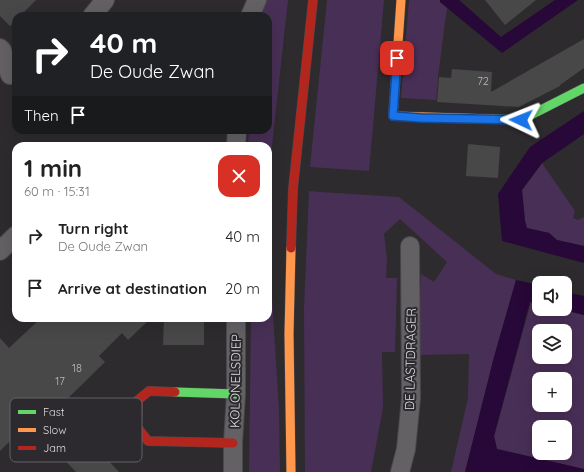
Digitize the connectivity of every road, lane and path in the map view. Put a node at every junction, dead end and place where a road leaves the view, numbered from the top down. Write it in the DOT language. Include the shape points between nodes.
graph roads {
  1 [pos="105,0"];
  2 [pos="257,0"];
  3 [pos="313,0"];
  4 [pos="401,0"];
  5 [pos="96,12"];
  6 [pos="252,12"];
  7 [pos="0,48"];
  8 [pos="9,75"];
  9 [pos="584,88"];
  10 [pos="12,239"];
  11 [pos="410,246"];
  12 [pos="0,251"];
  13 [pos="236,322"];
  14 [pos="236,394"];
  15 [pos="140,398"];
  16 [pos="142,433"];
  17 [pos="233,443"];
  18 [pos="233,472"];
  19 [pos="291,472"];
  20 [pos="400,472"];
  1 -- 5 [label="street"];
  2 -- 6 [label="street"];
  3 -- 19 [label="street" via="293,189 289,334"];
  4 -- 9 [label="street" via="393,116 521,120"];
  7 -- 8 [label="street"];
  10 -- 12 [label="street"];
  11 -- 20 [label="street, DE LASTDRAGER" via="411,398 406,449"];
  13 -- 14 [label="street, KOLONELSDIEP"];
  14 -- 15 [label="street, KOLONELSDIEP" via="149,391"];
  14 -- 17 [label="street, KOLONELSDIEP"];
  16 -- 17 [label="street, KOLONELSDIEP" via="148,441"];
  17 -- 18 [label="street, KOLONELSDIEP"];
}
